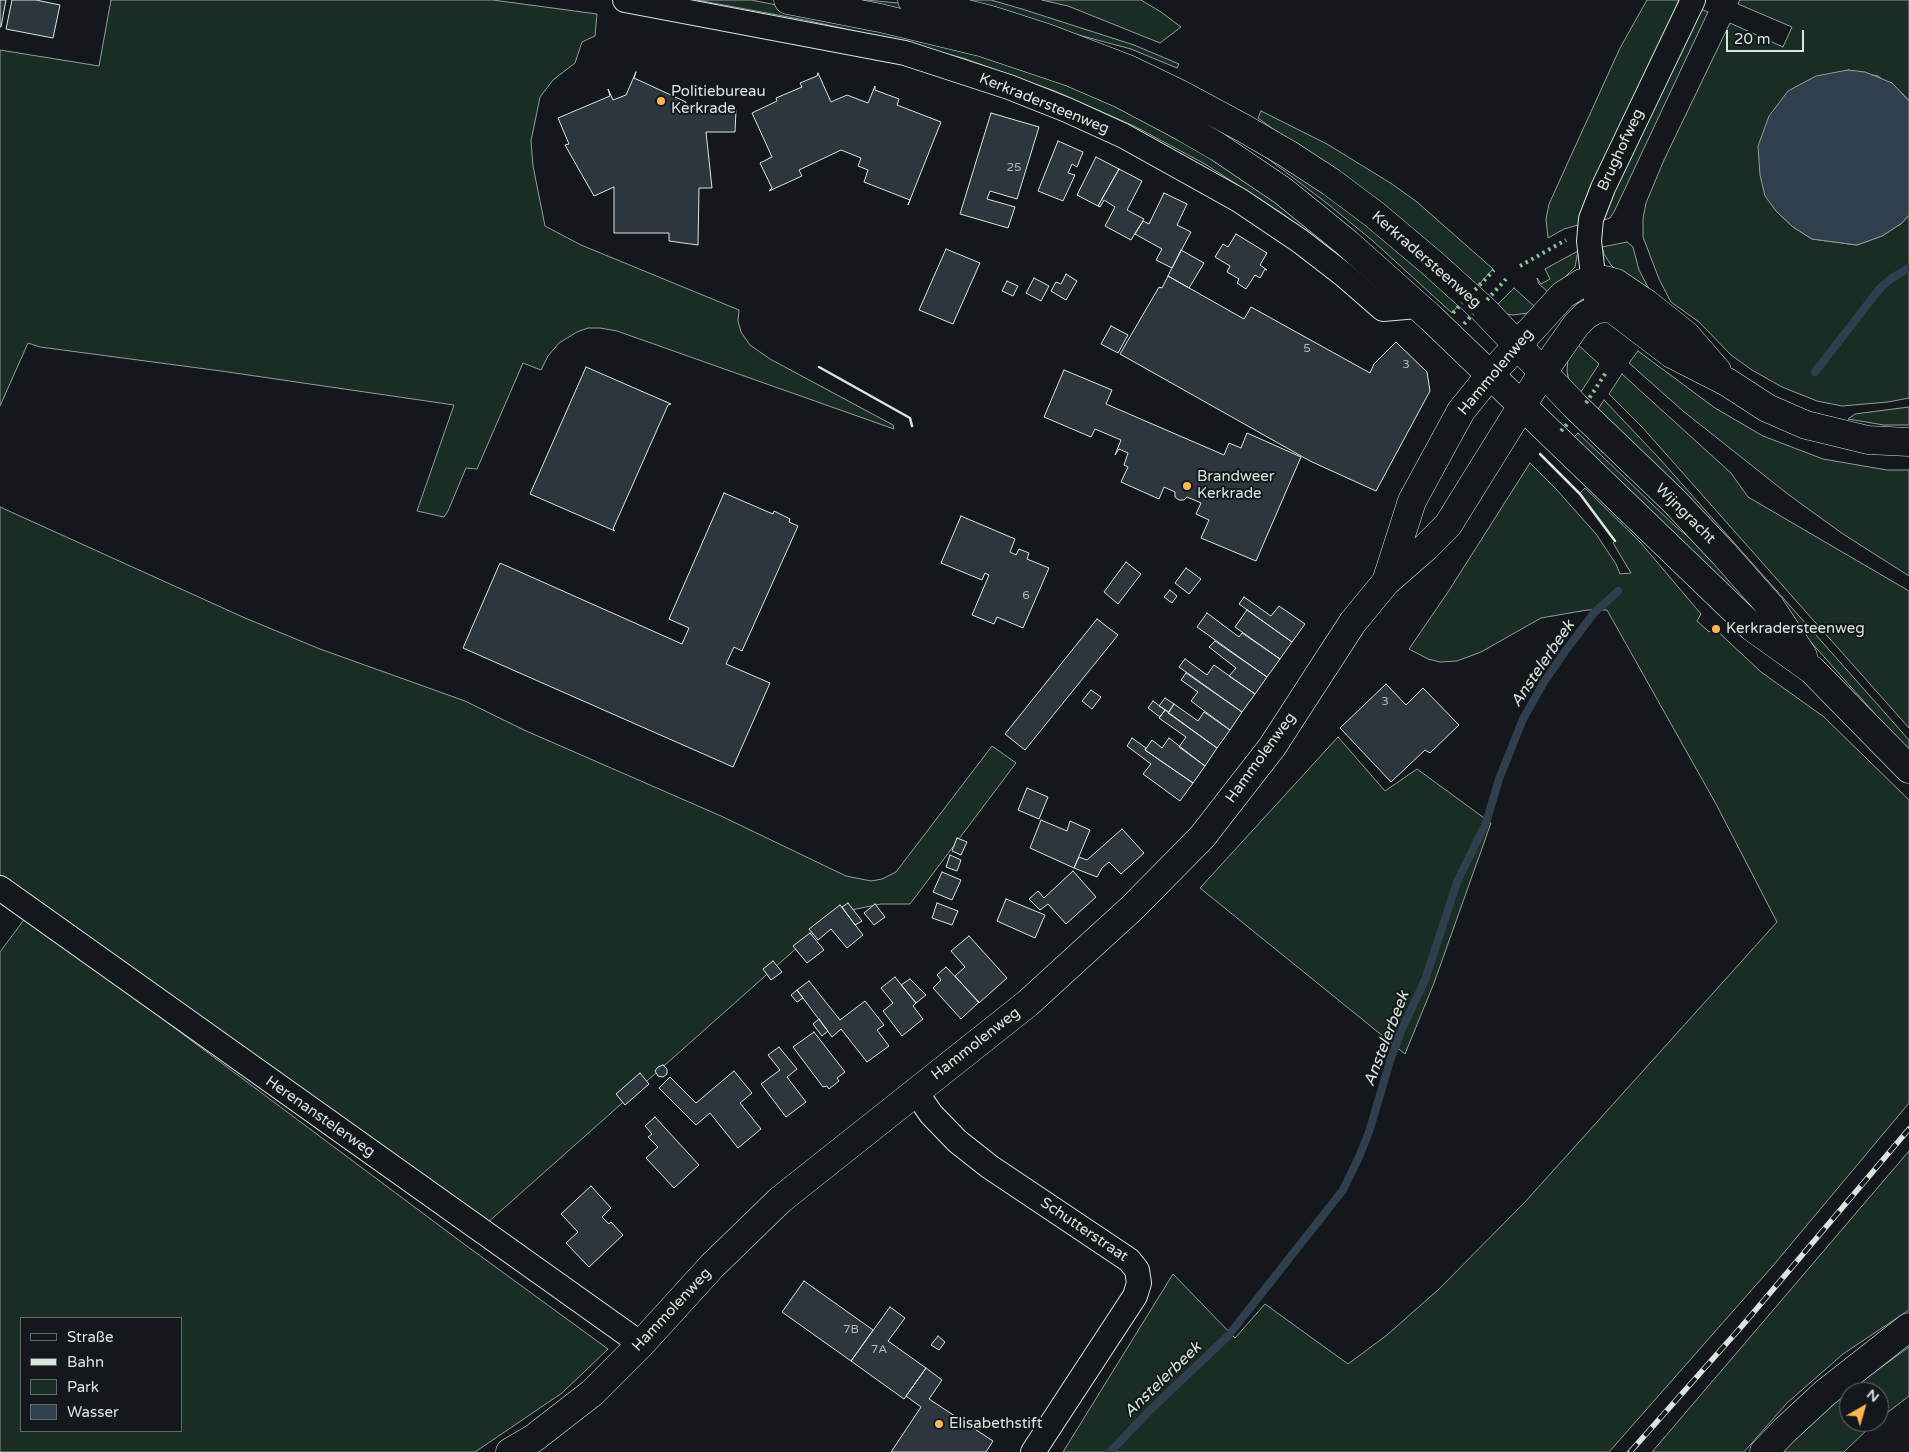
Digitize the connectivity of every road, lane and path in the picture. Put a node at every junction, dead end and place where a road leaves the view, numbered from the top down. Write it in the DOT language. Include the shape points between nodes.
graph roads {
  1 [pos="625,0"];
  2 [pos="788,0"];
  3 [pos="912,0"];
  4 [pos="1693,0"];
  5 [pos="1593,281"];
  6 [pos="1417,306"];
  7 [pos="1597,309"];
  8 [pos="1517,345"];
  9 [pos="1542,372"];
  10 [pos="1490,375"];
  11 [pos="1727,382"];
  12 [pos="1522,406"];
  13 [pos="1909,442"];
  14 [pos="1386,582"];
  15 [pos="1812,670"];
  16 [pos="1909,769"];
  17 [pos="0,888"];
  18 [pos="915,1091"];
  19 [pos="1909,1327"];
  20 [pos="641,1344"];
  21 [pos="510,1452"];
  22 [pos="1033,1452"];
  23 [pos="1764,1452"];
  1 -- 6 [label="street, Kerkradersteenweg" via="905,53 1009,87 1124,136 1239,200 1300,241 1383,309"];
  2 -- 6 [label="main road" via="984,43 1070,72 1129,98 1218,147 1283,192 1348,243"];
  3 -- 8 [label="main road, Kerkradersteenweg" via="991,20 1101,58 1178,93 1268,141 1375,215 1484,310"];
  4 -- 5 [label="street, Brughofweg" via="1591,219 1589,242"];
  5 -- 7 [label="street, Brughofweg"];
  5 -- 8 [label="main road, Hammolenweg" via="1569,291"];
  5 -- 11 [label="main road" via="1616,283 1646,304 1686,335"];
  6 -- 10 [label="main road"];
  7 -- 9 [label="main road, Hammolenweg" via="1576,325"];
  7 -- 11 [label="main road" via="1611,308 1672,354"];
  8 -- 9 [label="main road, Kerkradersteenweg"];
  8 -- 10 [label="main road, Hammolenweg"];
  9 -- 12 [label="main road, Hammolenweg"];
  9 -- 15 [label="main road, Wijngracht" via="1723,552 1770,606"];
  10 -- 12 [label="main road"];
  10 -- 14 [label="main road, Hammolenweg" via="1461,411 1412,500"];
  11 -- 13 [label="main road" via="1768,408 1806,425 1868,440"];
  12 -- 14 [label="main road, Hammolenweg" via="1448,525"];
  12 -- 15 [label="main road, Wijngracht" via="1752,627"];
  14 -- 18 [label="main road, Hammolenweg" via="1353,622 1272,747 1202,837 1132,908 1028,1003"];
  15 -- 16 [label="main road, Wijngracht"];
  17 -- 20 [label="street, Herenanstelerweg"];
  18 -- 20 [label="main road, Hammolenweg" via="780,1200 712,1266"];
  18 -- 22 [label="street, Schutterstraat" via="931,1114 957,1141 990,1167 1129,1260 1137,1270 1139,1282 1135,1296"];
  19 -- 23 [label="main road" via="1825,1393"];
  20 -- 21 [label="main road, Hammolenweg" via="592,1393 534,1438"];
}
